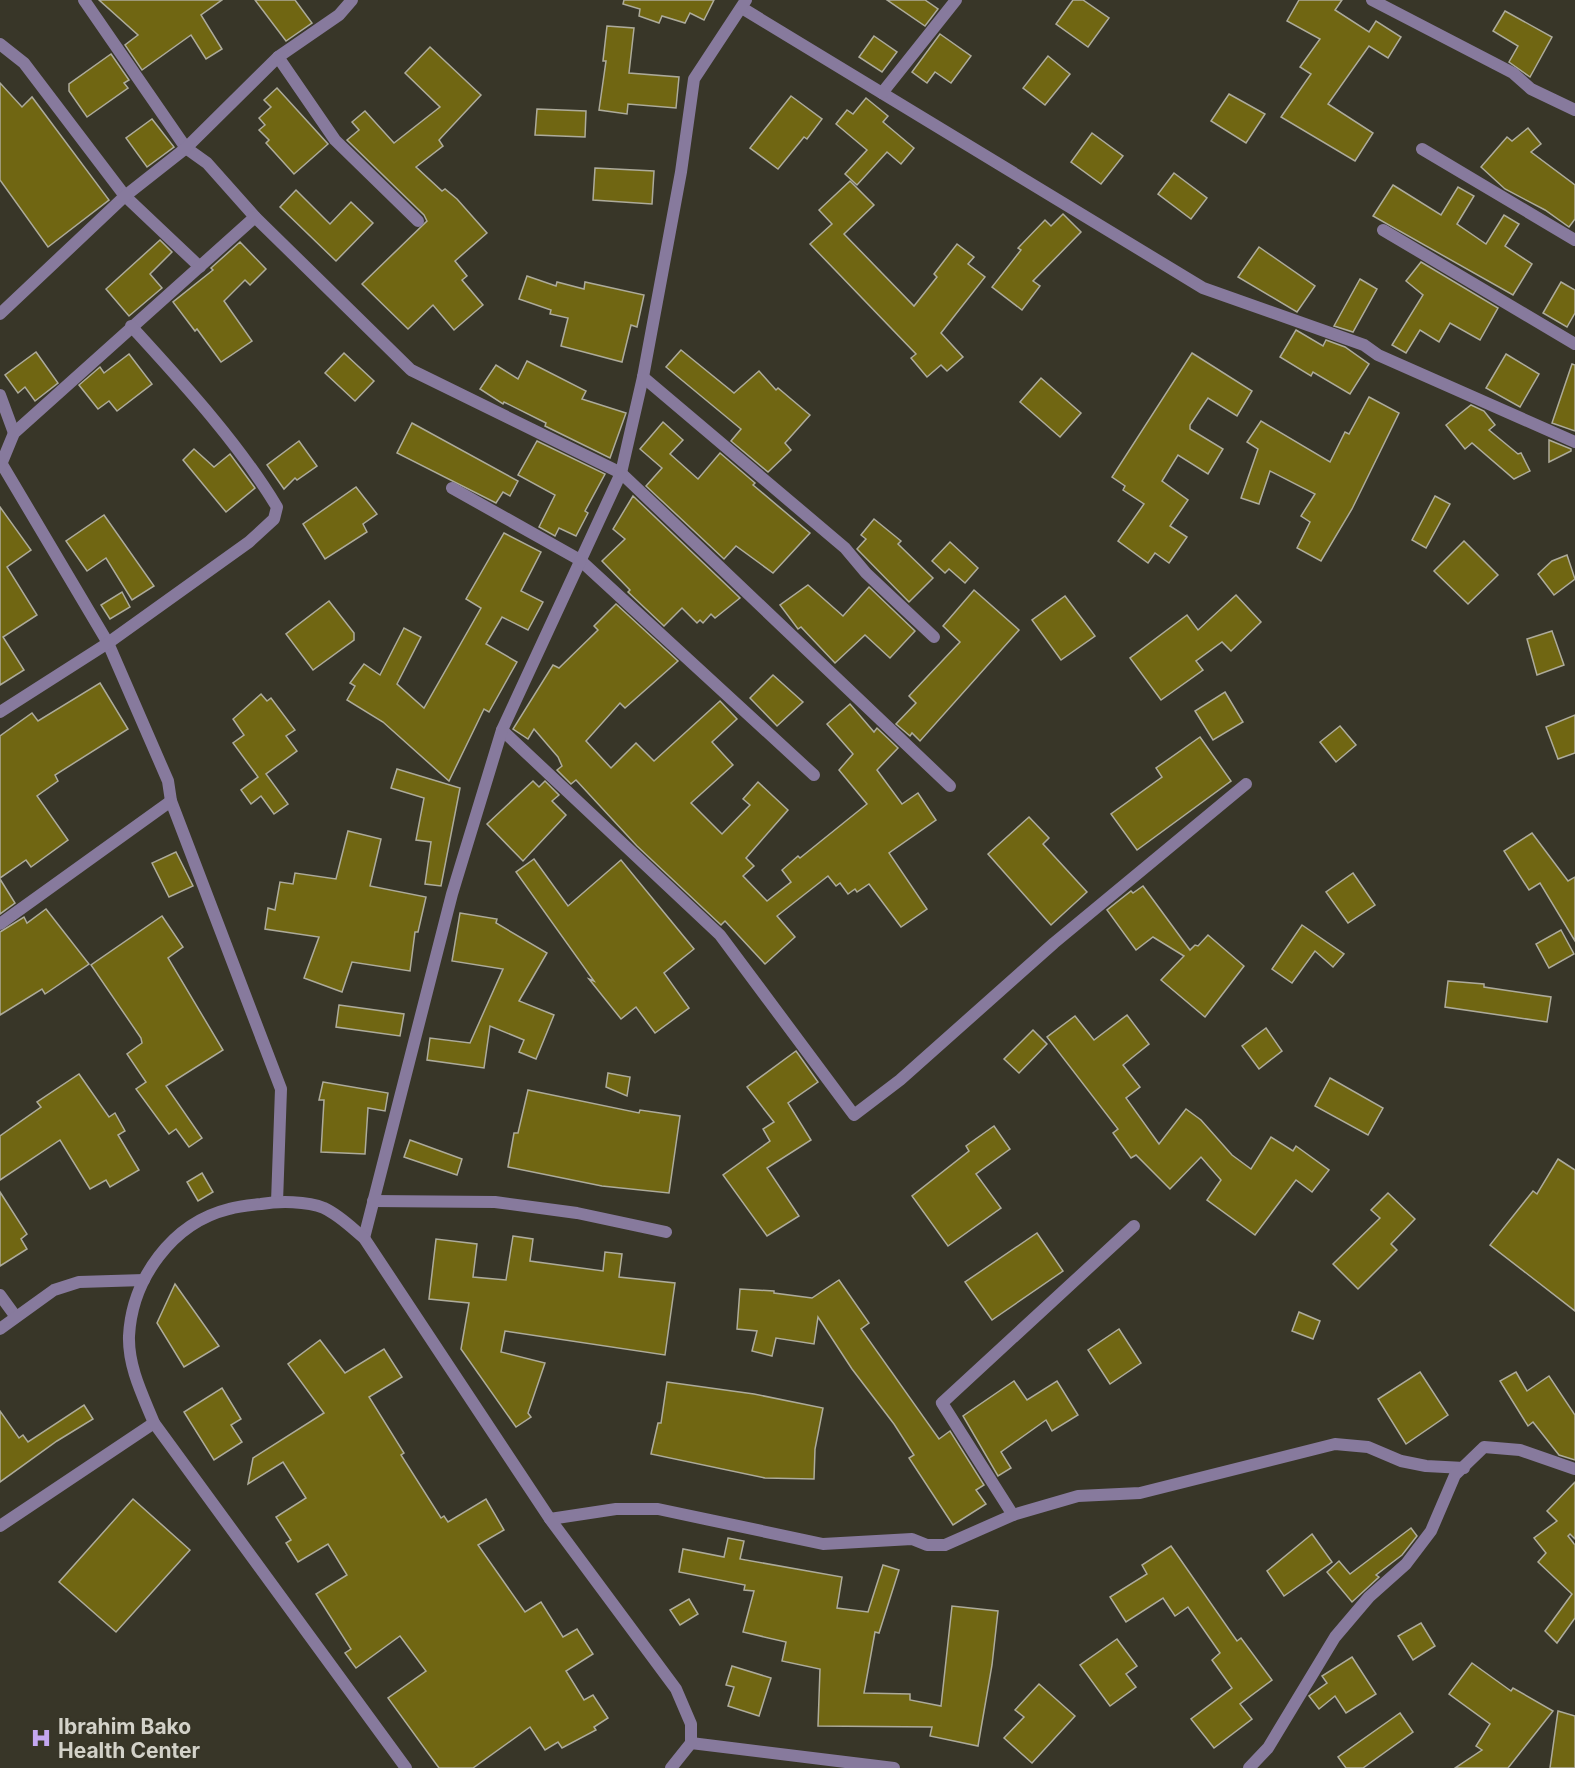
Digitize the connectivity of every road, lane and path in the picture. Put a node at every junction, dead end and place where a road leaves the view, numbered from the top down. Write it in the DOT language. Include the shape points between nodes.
graph roads {
  1 [pos="84,0"];
  2 [pos="352,0"];
  3 [pos="956,0"];
  4 [pos="1372,0"];
  5 [pos="744,4"];
  6 [pos="0,44"];
  7 [pos="278,57"];
  8 [pos="882,93"];
  9 [pos="1575,110"];
  10 [pos="186,148"];
  11 [pos="1422,149"];
  12 [pos="125,195"];
  13 [pos="255,217"];
  14 [pos="418,221"];
  15 [pos="1383,230"];
  16 [pos="1575,240"];
  17 [pos="200,267"];
  18 [pos="0,314"];
  19 [pos="131,326"];
  20 [pos="1575,345"];
  21 [pos="643,377"];
  22 [pos="0,395"];
  23 [pos="14,434"];
  24 [pos="1575,442"];
  25 [pos="1,467"];
  26 [pos="621,473"];
  27 [pos="452,488"];
  28 [pos="580,560"];
  29 [pos="934,638"];
  30 [pos="108,643"];
  31 [pos="0,712"];
  32 [pos="502,730"];
  33 [pos="814,775"];
  34 [pos="1246,784"];
  35 [pos="950,786"];
  36 [pos="171,801"];
  37 [pos="0,924"];
  38 [pos="373,1201"];
  39 [pos="277,1202"];
  40 [pos="1134,1226"];
  41 [pos="666,1232"];
  42 [pos="364,1238"];
  43 [pos="144,1280"];
  44 [pos="0,1295"];
  45 [pos="16,1317"];
  46 [pos="0,1329"];
  47 [pos="154,1423"];
  48 [pos="1464,1468"];
  49 [pos="1575,1468"];
  50 [pos="1013,1515"];
  51 [pos="550,1519"];
  52 [pos="0,1526"];
  53 [pos="691,1743"];
  54 [pos="406,1768"];
  55 [pos="671,1768"];
  56 [pos="894,1768"];
  57 [pos="1249,1768"];
  1 -- 10 [label="street"];
  2 -- 7 [label="street" via="339,15"];
  3 -- 8 [label="street"];
  4 -- 9 [label="street"];
  5 -- 8 [label="street"];
  5 -- 21 [label="street" via="694,79"];
  6 -- 12 [label="street" via="24,63"];
  7 -- 10 [label="street"];
  7 -- 14 [label="street" via="335,140"];
  8 -- 24 [label="street" via="1203,288 1364,345 1377,355"];
  10 -- 12 [label="street"];
  10 -- 13 [label="street" via="207,163"];
  11 -- 16 [label="street"];
  12 -- 17 [label="street"];
  12 -- 18 [label="street"];
  13 -- 17 [label="street"];
  13 -- 26 [label="street" via="411,370"];
  15 -- 20 [label="street"];
  17 -- 19 [label="street"];
  19 -- 23 [label="street"];
  19 -- 30 [label="street" via="206,410 277,507 273,519 249,542"];
  21 -- 26 [label="street"];
  21 -- 29 [label="street" via="845,548"];
  22 -- 23 [label="street"];
  23 -- 25 [label="street"];
  25 -- 30 [label="street"];
  26 -- 28 [label="street"];
  26 -- 35 [label="street"];
  27 -- 28 [label="street"];
  28 -- 32 [label="street"];
  28 -- 33 [label="street"];
  30 -- 31 [label="street"];
  30 -- 36 [label="street" via="168,781"];
  32 -- 34 [label="street" via="720,935 854,1115"];
  32 -- 38 [label="street" via="452,894"];
  36 -- 37 [label="street"];
  36 -- 39 [label="street" via="281,1089"];
  38 -- 41 [label="street" via="495,1202 577,1213"];
  38 -- 42 [label="street"];
  39 -- 42 [label="street" via="321,1207"];
  39 -- 43 [label="street" via="228,1209 192,1225 157,1257"];
  40 -- 50 [label="street" via="942,1403"];
  42 -- 51 [label="street"];
  43 -- 45 [label="street" via="79,1282 54,1290"];
  43 -- 47 [label="street" via="129,1337 134,1372"];
  44 -- 45 [label="street"];
  45 -- 46 [label="street"];
  47 -- 52 [label="street"];
  47 -- 54 [label="street"];
  48 -- 49 [label="street" via="1484,1447 1520,1450"];
  48 -- 50 [label="street" via="1426,1467 1368,1447 1335,1444 1160,1489 1078,1496"];
  48 -- 57 [label="street" via="1455,1475 1431,1531 1406,1564 1369,1597 1335,1636 1268,1748"];
  50 -- 51 [label="street" via="945,1545 927,1545 912,1539 823,1544 658,1509 616,1509"];
  51 -- 53 [label="street" via="676,1689 691,1724"];
  53 -- 55 [label="street"];
  53 -- 56 [label="street"];
}
